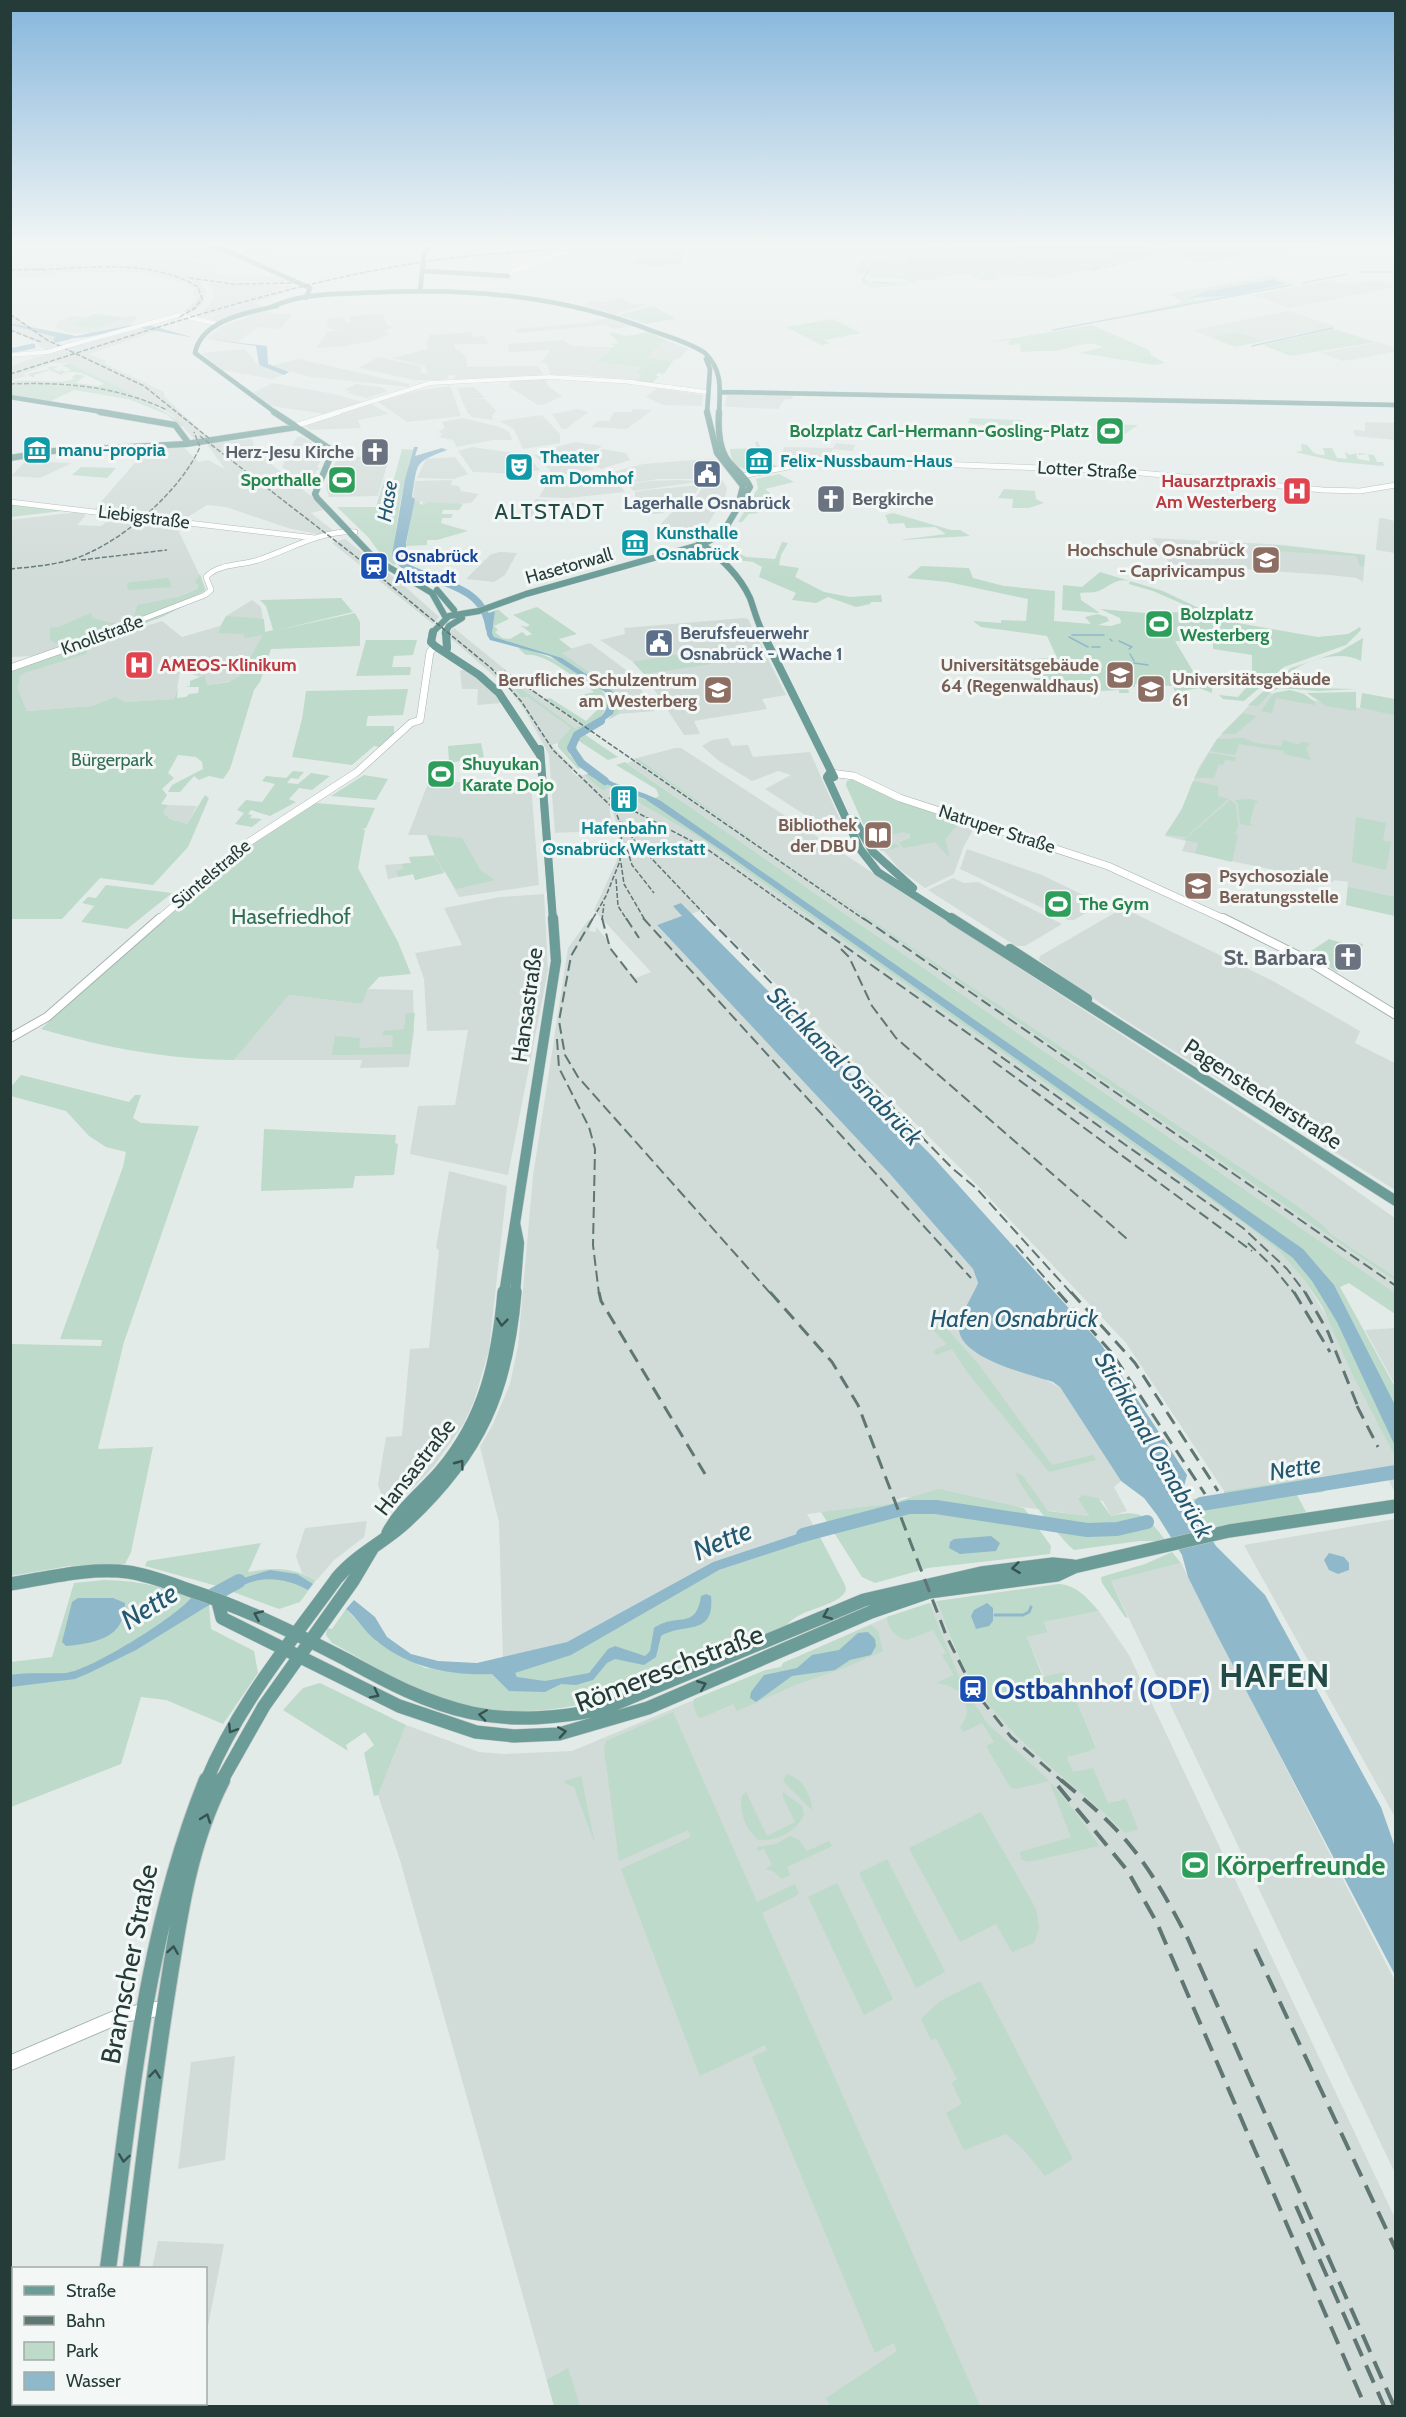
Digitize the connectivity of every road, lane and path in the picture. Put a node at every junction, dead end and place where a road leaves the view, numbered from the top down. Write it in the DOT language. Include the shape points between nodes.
graph roads {
  1 [pos="200,357"];
  2 [pos="704,357"];
  3 [pos="706,357"];
  4 [pos="707,392"];
  5 [pos="721,392"];
  6 [pos="10,397"];
  7 [pos="1208,401"];
  8 [pos="1389,405"];
  9 [pos="1395,405"];
  10 [pos="719,407"];
  11 [pos="294,427"];
  12 [pos="185,442"];
  13 [pos="327,446"];
  14 [pos="10,458"];
  15 [pos="741,477"];
  16 [pos="1395,485"];
  17 [pos="10,502"];
  18 [pos="351,532"];
  19 [pos="279,533"];
  20 [pos="325,536"];
  21 [pos="700,542"];
  22 [pos="304,544"];
  23 [pos="479,611"];
  24 [pos="449,614"];
  25 [pos="462,618"];
  26 [pos="441,648"];
  27 [pos="10,668"];
  28 [pos="830,773"];
  29 [pos="866,860"];
  30 [pos="913,888"];
  31 [pos="1395,1015"];
  32 [pos="1110,1019"];
  33 [pos="10,1038"];
  34 [pos="1395,1201"];
  35 [pos="1395,1506"];
  36 [pos="388,1533"];
  37 [pos="1074,1566"];
  38 [pos="10,1584"];
  39 [pos="217,1601"];
  40 [pos="303,1638"];
  41 [pos="293,1652"];
  42 [pos="164,2008"];
  43 [pos="145,2010"];
  44 [pos="10,2063"];
  45 [pos="108,2267"];
  46 [pos="131,2267"];
  1 -- 11 [label="main road"];
  2 -- 4 [label="main road" via="710,367"];
  3 -- 5 [label="main road" via="719,372"];
  4 -- 5 [label="main road"];
  4 -- 10 [label="main road" via="716,396"];
  4 -- 11 [label="street" via="634,382 550,377 420,386"];
  4 -- 15 [label="main road" via="706,408 717,455"];
  5 -- 7 [label="main road"];
  5 -- 10 [label="main road"];
  6 -- 12 [label="main road" via="167,423"];
  7 -- 8 [label="main road"];
  7 -- 8 [label="main road"];
  8 -- 9 [label="main road"];
  10 -- 15 [label="main road" via="718,427 725,456"];
  11 -- 12 [label="main road"];
  11 -- 12 [label="main road"];
  11 -- 13 [label="main road"];
  11 -- 13 [label="main road"];
  12 -- 14 [label="main road"];
  13 -- 18 [label="main road" via="331,455 318,489"];
  15 -- 16 [label="street, Lotter Straße" via="806,465 883,462 1114,471 1323,490 1370,490"];
  15 -- 21 [label="main road, Hasetorwall" via="750,487 742,505 722,534"];
  17 -- 19 [label="street, Liebigstraße"];
  18 -- 20 [label="street"];
  18 -- 22 [label="street"];
  18 -- 24 [label="main road" via="387,567 430,590"];
  19 -- 20 [label="street, Liebigstraße" via="309,538"];
  19 -- 22 [label="street, Liebigstraße"];
  20 -- 22 [label="street"];
  21 -- 23 [label="main road, Hasetorwall"];
  21 -- 28 [label="main road" via="720,557 749,596"];
  22 -- 27 [label="street, Knollstraße" via="263,560 209,573 206,578 211,591 158,615"];
  23 -- 24 [label="main road, Hasetorwall"];
  23 -- 25 [label="main road, Hasetorwall"];
  24 -- 25 [label="main road"];
  24 -- 26 [label="main road" via="436,636"];
  24 -- 26 [label="main road" via="431,634 431,642"];
  25 -- 26 [label="main road" via="444,633"];
  26 -- 33 [label="street, Süntelstraße" via="430,655 420,720 411,723 336,787 249,842 47,1017"];
  26 -- 36 [label="main road, Hansastraße" via="507,694 540,746 556,961 515,1223 519,1243 512,1329 503,1376 482,1430 450,1476 405,1523"];
  28 -- 29 [label="main road" via="828,777"];
  28 -- 30 [label="main road" via="869,847"];
  28 -- 31 [label="street, Natruper Straße" via="854,776 900,798 1108,866 1264,938"];
  29 -- 30 [label="main road"];
  29 -- 32 [label="main road, Pagenstecherstraße" via="878,872"];
  30 -- 32 [label="main road, Pagenstecherstraße" via="1071,987"];
  32 -- 34 [label="main road, Pagenstecherstraße"];
  35 -- 37 [label="main road, Römereschstraße" via="1215,1534"];
  36 -- 40 [label="main road, Bramscher Straße" via="349,1563"];
  37 -- 40 [label="main road, Römereschstraße, one-way" via="1053,1564 981,1573 864,1600 603,1709 557,1718 509,1718 446,1706 386,1682"];
  41 -- 37 [label="main road, Römereschstraße, one-way" via="399,1706 452,1726 503,1735 559,1734 648,1708 871,1612 929,1592 1057,1575"];
  38 -- 39 [label="main road, Römereschstraße" via="80,1573 125,1572"];
  40 -- 39 [label="main road, Römereschstraße, one-way" via="237,1606"];
  39 -- 41 [label="main road, Römereschstraße" via="222,1618"];
  40 -- 41 [label="main road, Bramscher Straße"];
  42 -- 41 [label="main road, Bramscher Straße, one-way" via="181,1904 206,1818 239,1748"];
  41 -- 43 [label="main road, Bramscher Straße, one-way" via="230,1731 189,1824 162,1912"];
  42 -- 43 [label="street"];
  46 -- 42 [label="main road, Bramscher Straße, one-way"];
  43 -- 44 [label="street" via="122,2014"];
  43 -- 45 [label="main road, Bramscher Straße, one-way"];
}
